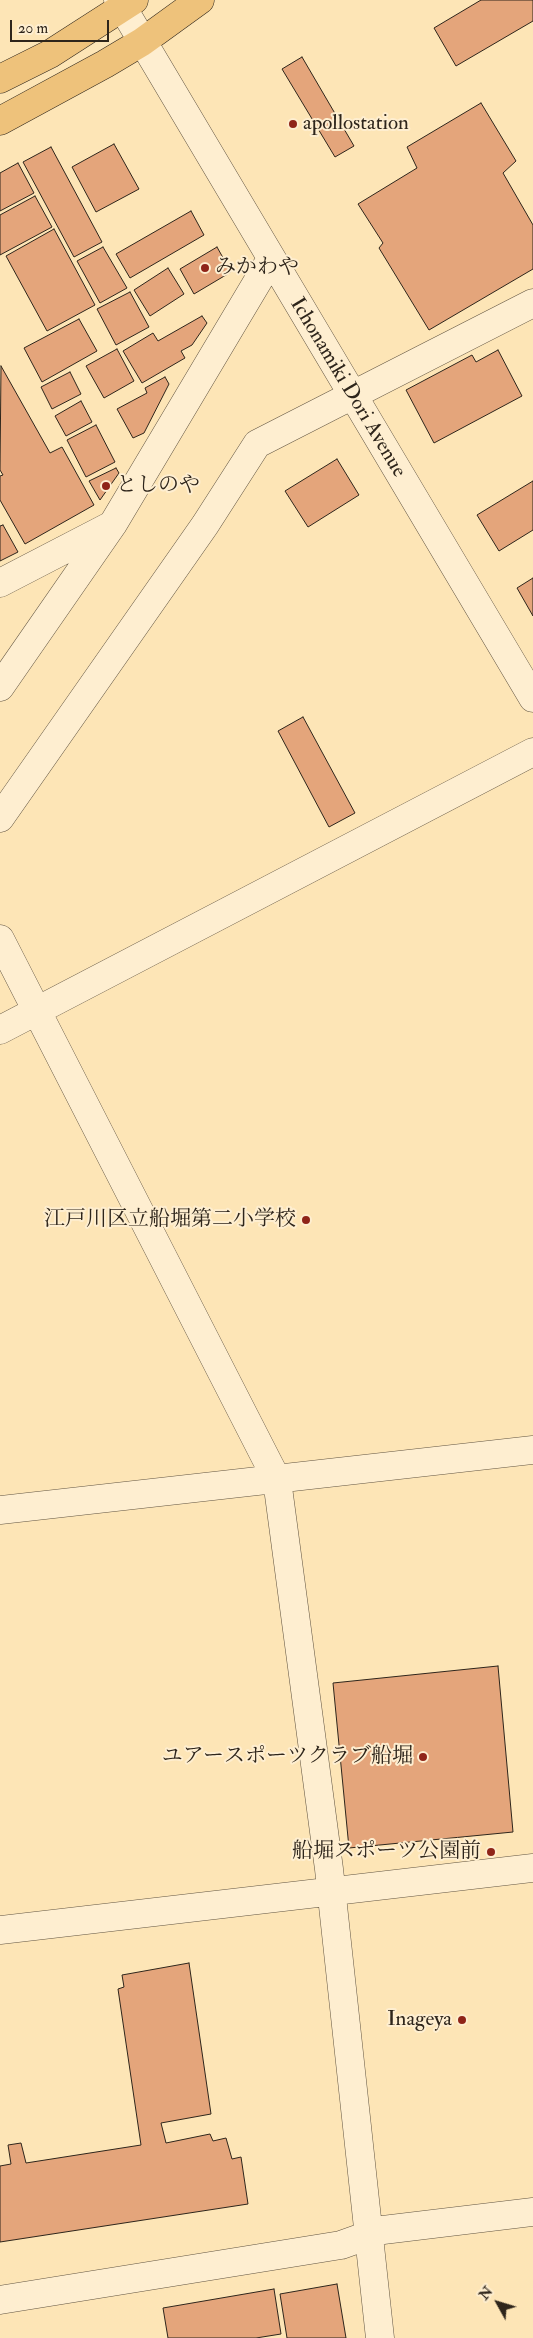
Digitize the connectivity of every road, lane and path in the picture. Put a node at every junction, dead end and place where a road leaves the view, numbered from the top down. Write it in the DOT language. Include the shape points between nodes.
graph roads {
  1 [pos="200,0"];
  2 [pos="125,3"];
  3 [pos="142,42"];
  4 [pos="0,80"];
  5 [pos="0,121"];
  6 [pos="271,259"];
  7 [pos="533,303"];
  8 [pos="351,395"];
  9 [pos="113,524"];
  10 [pos="0,583"];
  11 [pos="0,687"];
  12 [pos="533,698"];
  13 [pos="533,752"];
  14 [pos="0,818"];
  15 [pos="0,939"];
  16 [pos="38,1010"];
  17 [pos="0,1030"];
  18 [pos="533,1450"];
  19 [pos="277,1480"];
  20 [pos="0,1510"];
  21 [pos="533,1868"];
  22 [pos="332,1891"];
  23 [pos="0,1930"];
  24 [pos="533,2212"];
  25 [pos="368,2237"];
  26 [pos="0,2300"];
  27 [pos="380,2338"];
  1 -- 3 [label="main road"];
  2 -- 3 [label="street, Ichonamiki Dori Avenue"];
  2 -- 4 [label="main road" via="50,54"];
  3 -- 5 [label="main road"];
  3 -- 6 [label="street, Ichonamiki Dori Avenue"];
  6 -- 8 [label="street, Ichonamiki Dori Avenue"];
  6 -- 9 [label="street"];
  7 -- 8 [label="street"];
  8 -- 12 [label="street, Ichonamiki Dori Avenue"];
  8 -- 14 [label="street" via="257,444 205,526"];
  9 -- 10 [label="street"];
  9 -- 11 [label="street"];
  13 -- 16 [label="street"];
  15 -- 16 [label="street"];
  16 -- 17 [label="street"];
  16 -- 19 [label="street"];
  18 -- 19 [label="street"];
  19 -- 20 [label="street"];
  19 -- 22 [label="street"];
  21 -- 22 [label="street"];
  22 -- 23 [label="street"];
  22 -- 25 [label="street"];
  24 -- 25 [label="street" via="383,2230"];
  25 -- 26 [label="street" via="341,2245"];
  25 -- 27 [label="street"];
}
